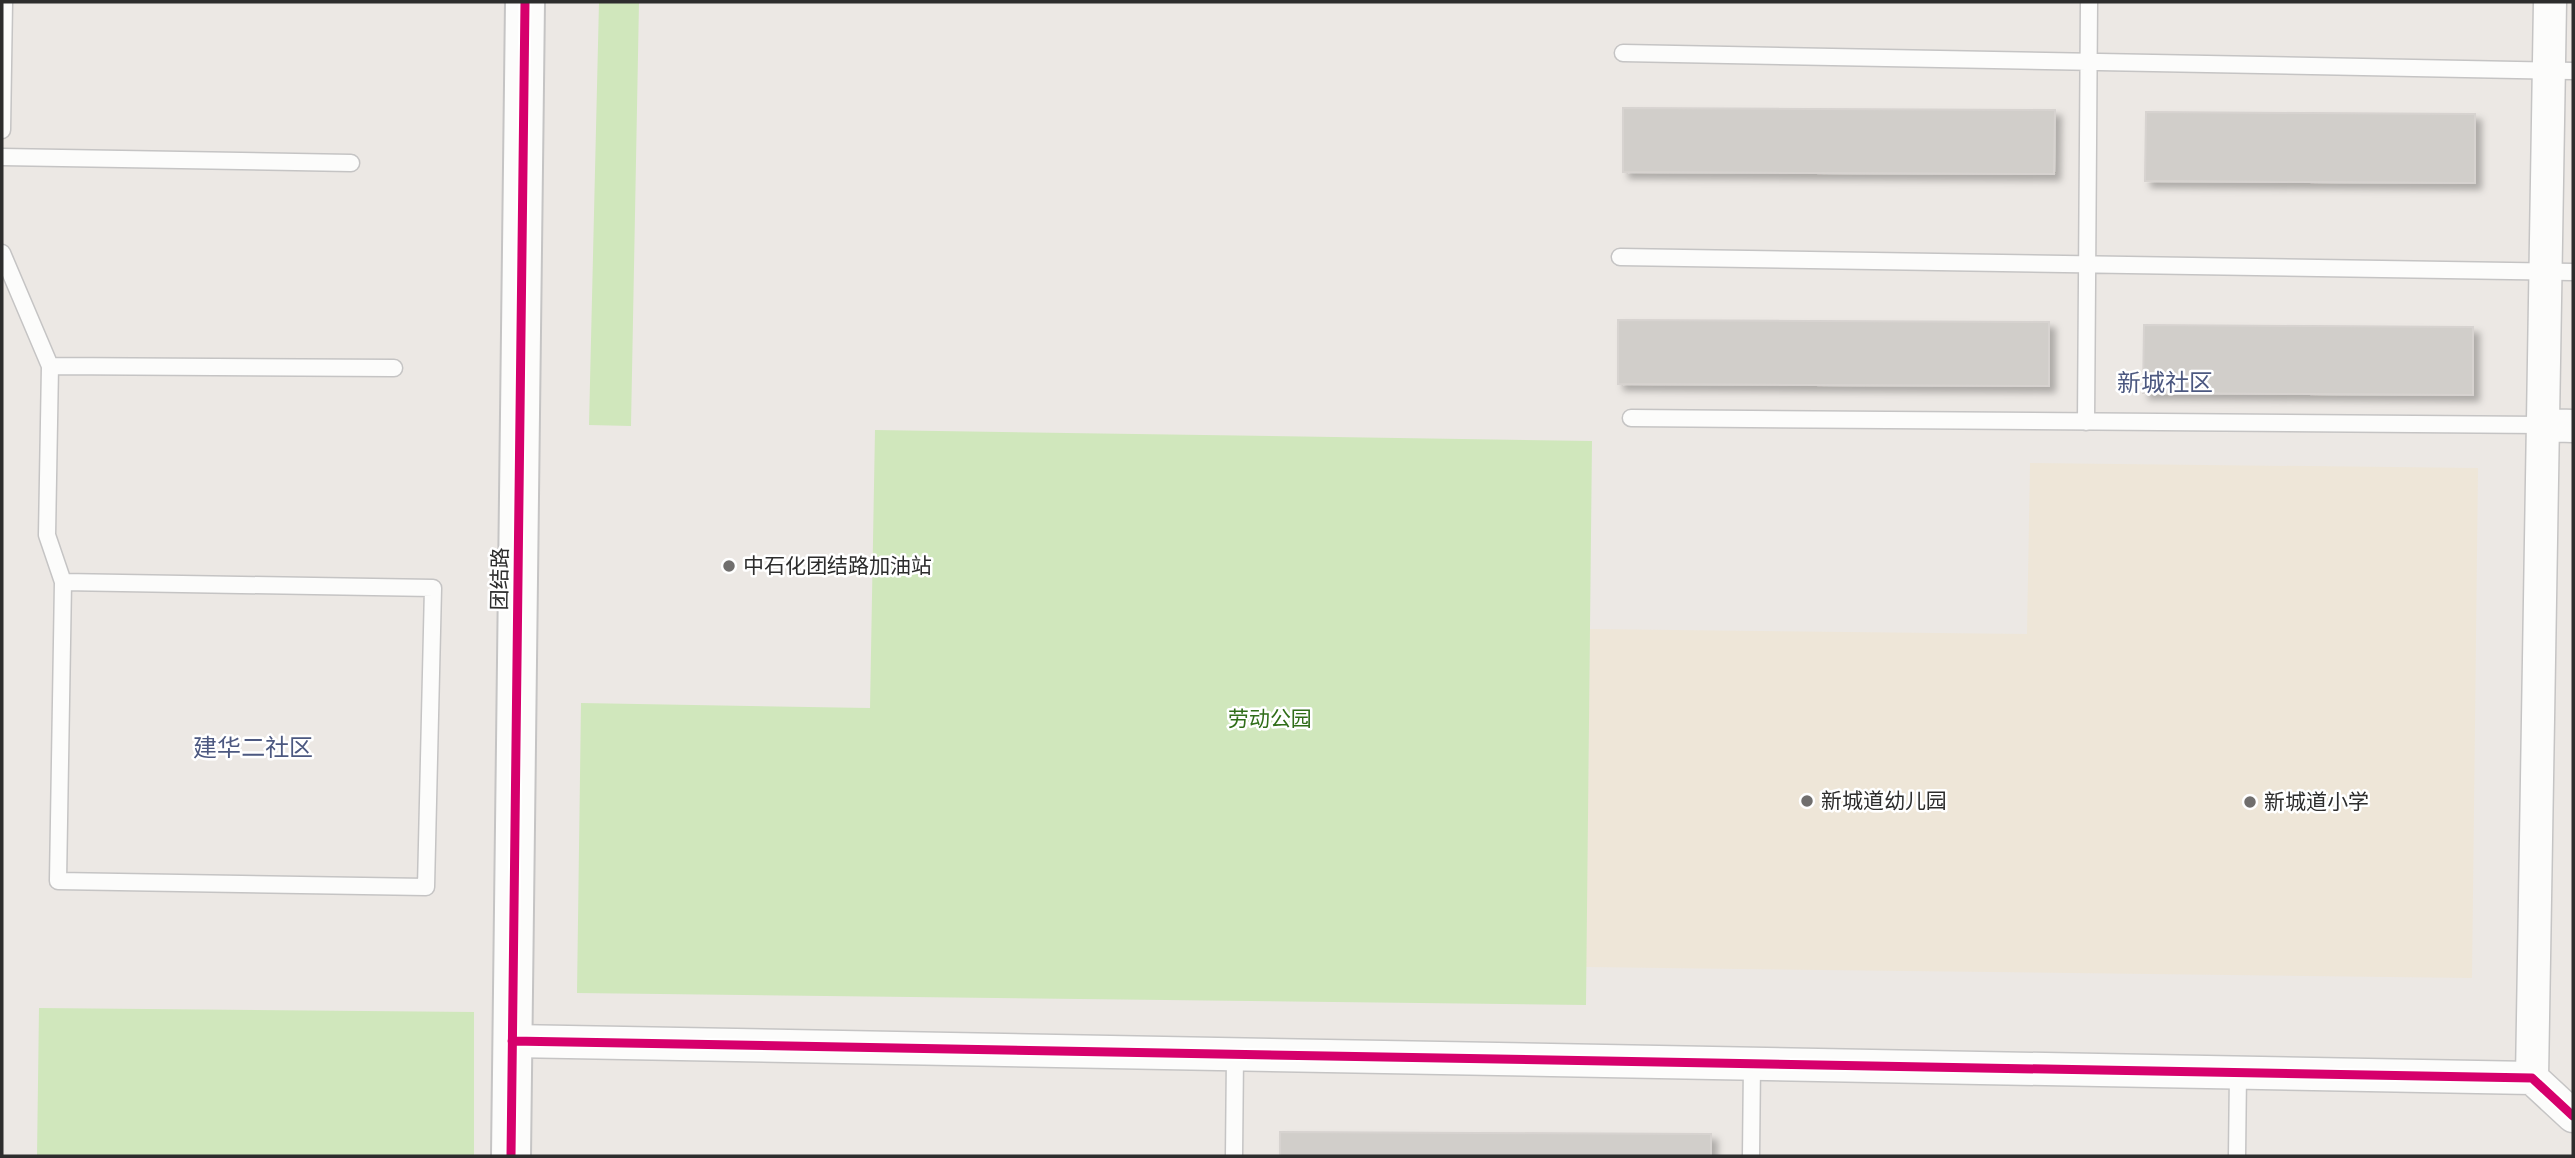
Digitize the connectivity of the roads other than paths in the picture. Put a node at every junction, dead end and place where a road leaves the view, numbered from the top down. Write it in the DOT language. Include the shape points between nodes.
graph roads {
  1 [pos="5,2"];
  2 [pos="525,2"];
  3 [pos="2089,2"];
  4 [pos="2550,2"];
  5 [pos="1623,53"];
  6 [pos="2089,62"];
  7 [pos="2561,71"];
  8 [pos="2,130"];
  9 [pos="2,157"];
  10 [pos="351,163"];
  11 [pos="2,253"];
  12 [pos="1620,257"];
  13 [pos="2087,264"];
  14 [pos="2559,272"];
  15 [pos="50,366"];
  16 [pos="394,368"];
  17 [pos="1631,418"];
  18 [pos="2086,422"];
  19 [pos="2558,426"];
  20 [pos="63,582"];
  21 [pos="512,1041"];
  22 [pos="1235,1055"];
  23 [pos="1752,1064"];
  24 [pos="2238,1073"];
  25 [pos="2532,1078"];
  26 [pos="2573,1116"];
  27 [pos="511,1156"];
  28 [pos="1234,1156"];
  29 [pos="1751,1156"];
  30 [pos="2237,1156"];
  1 -- 8 [label="lane"];
  2 -- 21 [label="street, 团结路"];
  3 -- 6 [label="lane"];
  4 -- 7 [label="street"];
  5 -- 6 [label="lane"];
  6 -- 7 [label="lane"];
  6 -- 13 [label="lane"];
  7 -- 14 [label="street"];
  9 -- 10 [label="lane"];
  11 -- 15 [label="lane"];
  12 -- 13 [label="lane"];
  13 -- 14 [label="lane"];
  13 -- 18 [label="lane"];
  14 -- 19 [label="street"];
  15 -- 16 [label="lane"];
  15 -- 20 [label="lane" via="47,535"];
  17 -- 18 [label="lane"];
  18 -- 19 [label="lane"];
  19 -- 25 [label="street"];
  20 -- 20 [label="lane" via="58,881 426,887 433,588"];
  21 -- 22 [label="street"];
  21 -- 27 [label="street, 团结路"];
  22 -- 23 [label="street"];
  22 -- 28 [label="lane"];
  23 -- 24 [label="street"];
  23 -- 29 [label="lane"];
  24 -- 25 [label="street"];
  24 -- 30 [label="lane"];
  25 -- 26 [label="street"];
}
